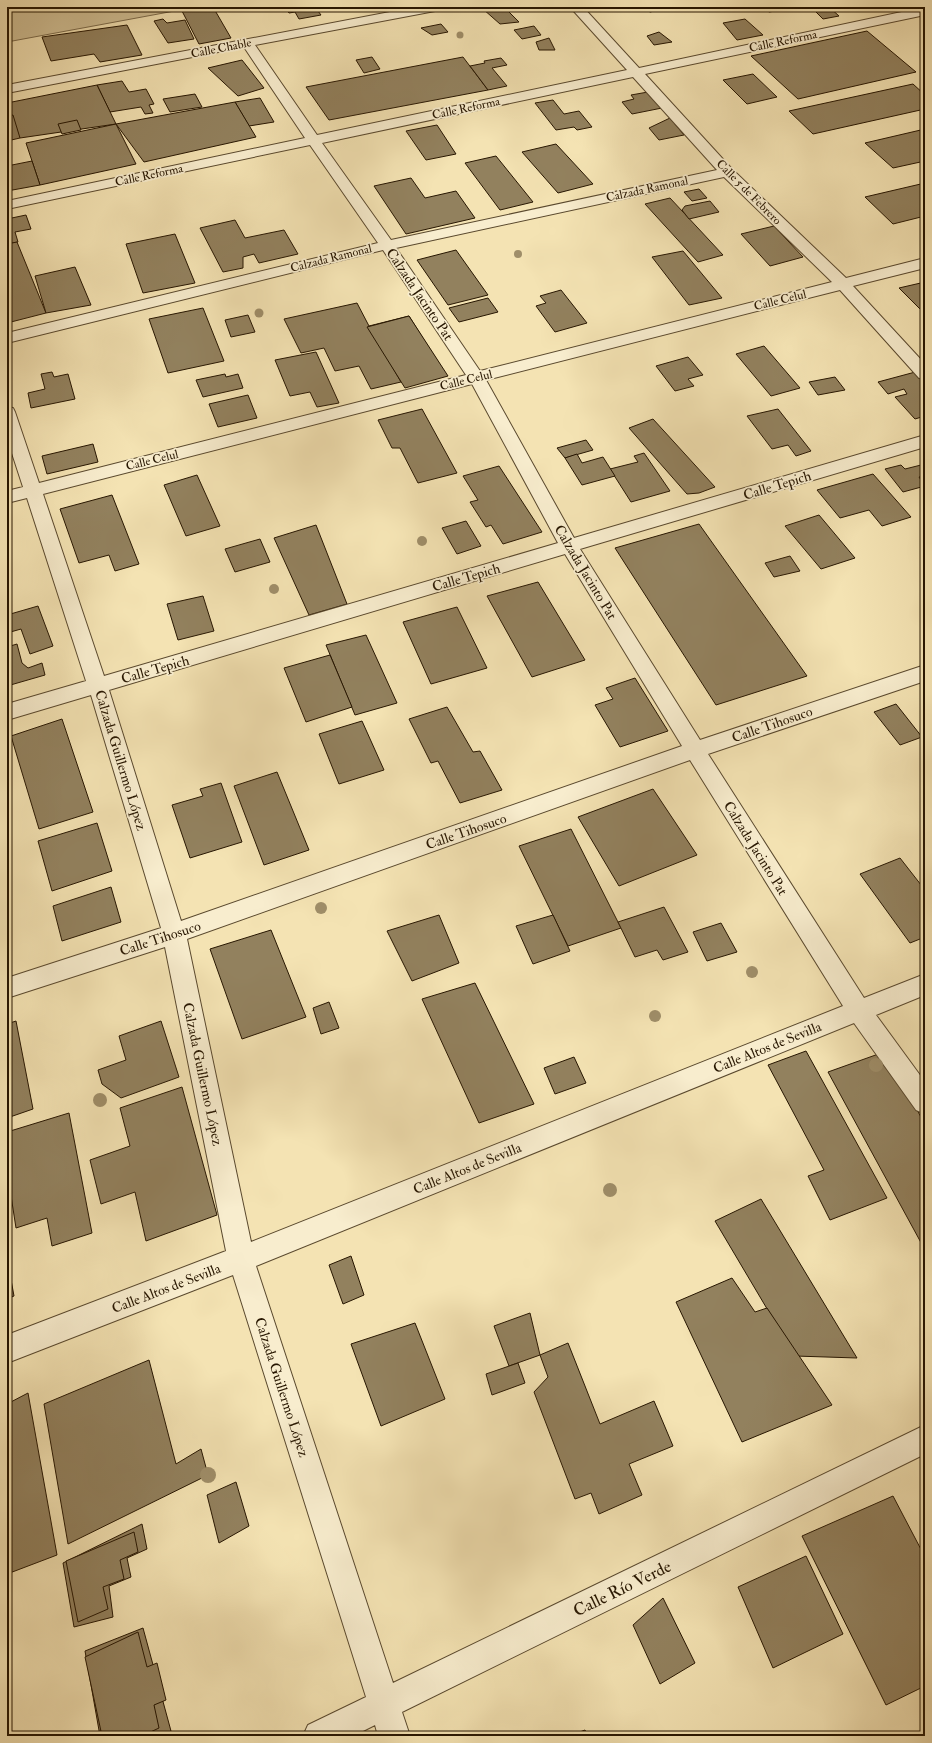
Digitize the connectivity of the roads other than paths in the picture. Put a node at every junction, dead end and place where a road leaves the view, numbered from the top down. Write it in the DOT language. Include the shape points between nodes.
graph roads {
  1 [pos="435,7"];
  2 [pos="576,7"];
  3 [pos="925,11"];
  4 [pos="247,43"];
  5 [pos="636,72"];
  6 [pos="7,89"];
  7 [pos="313,140"];
  8 [pos="726,172"];
  9 [pos="7,205"];
  10 [pos="387,244"];
  11 [pos="925,263"];
  12 [pos="843,284"];
  13 [pos="7,338"];
  14 [pos="925,374"];
  15 [pos="476,377"];
  16 [pos="7,412"];
  17 [pos="925,441"];
  18 [pos="32,490"];
  19 [pos="7,496"];
  20 [pos="569,546"];
  21 [pos="925,672"];
  22 [pos="98,686"];
  23 [pos="7,712"];
  24 [pos="695,750"];
  25 [pos="174,934"];
  26 [pos="925,984"];
  27 [pos="7,988"];
  28 [pos="859,1011"];
  29 [pos="925,1102"];
  30 [pos="241,1260"];
  31 [pos="7,1349"];
  32 [pos="925,1439"];
  33 [pos="383,1705"];
  34 [pos="319,1736"];
  35 [pos="394,1736"];
  1 -- 4 [label="street, Calle Chable"];
  2 -- 5 [label="street, Calle 5 de Febrero"];
  3 -- 5 [label="street, Calle Reforma"];
  4 -- 6 [label="street, Calle Chable"];
  4 -- 7 [label="street, Calzada Jacinto Pat"];
  5 -- 7 [label="street, Calle Reforma"];
  5 -- 8 [label="street, Calle 5 de Febrero"];
  7 -- 9 [label="street, Calle Reforma"];
  7 -- 10 [label="street, Calzada Jacinto Pat"];
  8 -- 10 [label="street, Calzada Ramonal"];
  8 -- 12 [label="street, Calle 5 de Febrero"];
  10 -- 13 [label="street, Calzada Ramonal"];
  10 -- 15 [label="street, Calzada Jacinto Pat"];
  11 -- 12 [label="street, Calle Celul"];
  12 -- 14 [label="street, Calle 5 de Febrero"];
  12 -- 15 [label="street, Calle Celul"];
  15 -- 18 [label="street, Calle Celul"];
  15 -- 20 [label="street, Calzada Jacinto Pat"];
  16 -- 18 [label="street, Calzada Guillermo López"];
  17 -- 20 [label="street, Calle Tepich"];
  18 -- 19 [label="street, Calle Celul"];
  18 -- 22 [label="street, Calzada Guillermo López"];
  20 -- 22 [label="street, Calle Tepich"];
  20 -- 24 [label="street, Calzada Jacinto Pat"];
  21 -- 24 [label="street, Calle Tihosuco"];
  22 -- 23 [label="street, Calle Tepich"];
  22 -- 25 [label="street, Calzada Guillermo López"];
  24 -- 25 [label="street, Calle Tihosuco"];
  24 -- 28 [label="street, Calzada Jacinto Pat"];
  25 -- 27 [label="street, Calle Tihosuco"];
  25 -- 30 [label="street, Calzada Guillermo López"];
  26 -- 28 [label="street, Calle Altos de Sevilla"];
  28 -- 29 [label="street, Calzada Jacinto Pat"];
  28 -- 30 [label="street, Calle Altos de Sevilla"];
  30 -- 31 [label="street, Calle Altos de Sevilla"];
  30 -- 33 [label="street, Calzada Guillermo López"];
  32 -- 33 [label="street, Calle Río Verde"];
  33 -- 34 [label="street, Calle Río Verde"];
  33 -- 35 [label="street, Calzada Guillermo López"];
}
